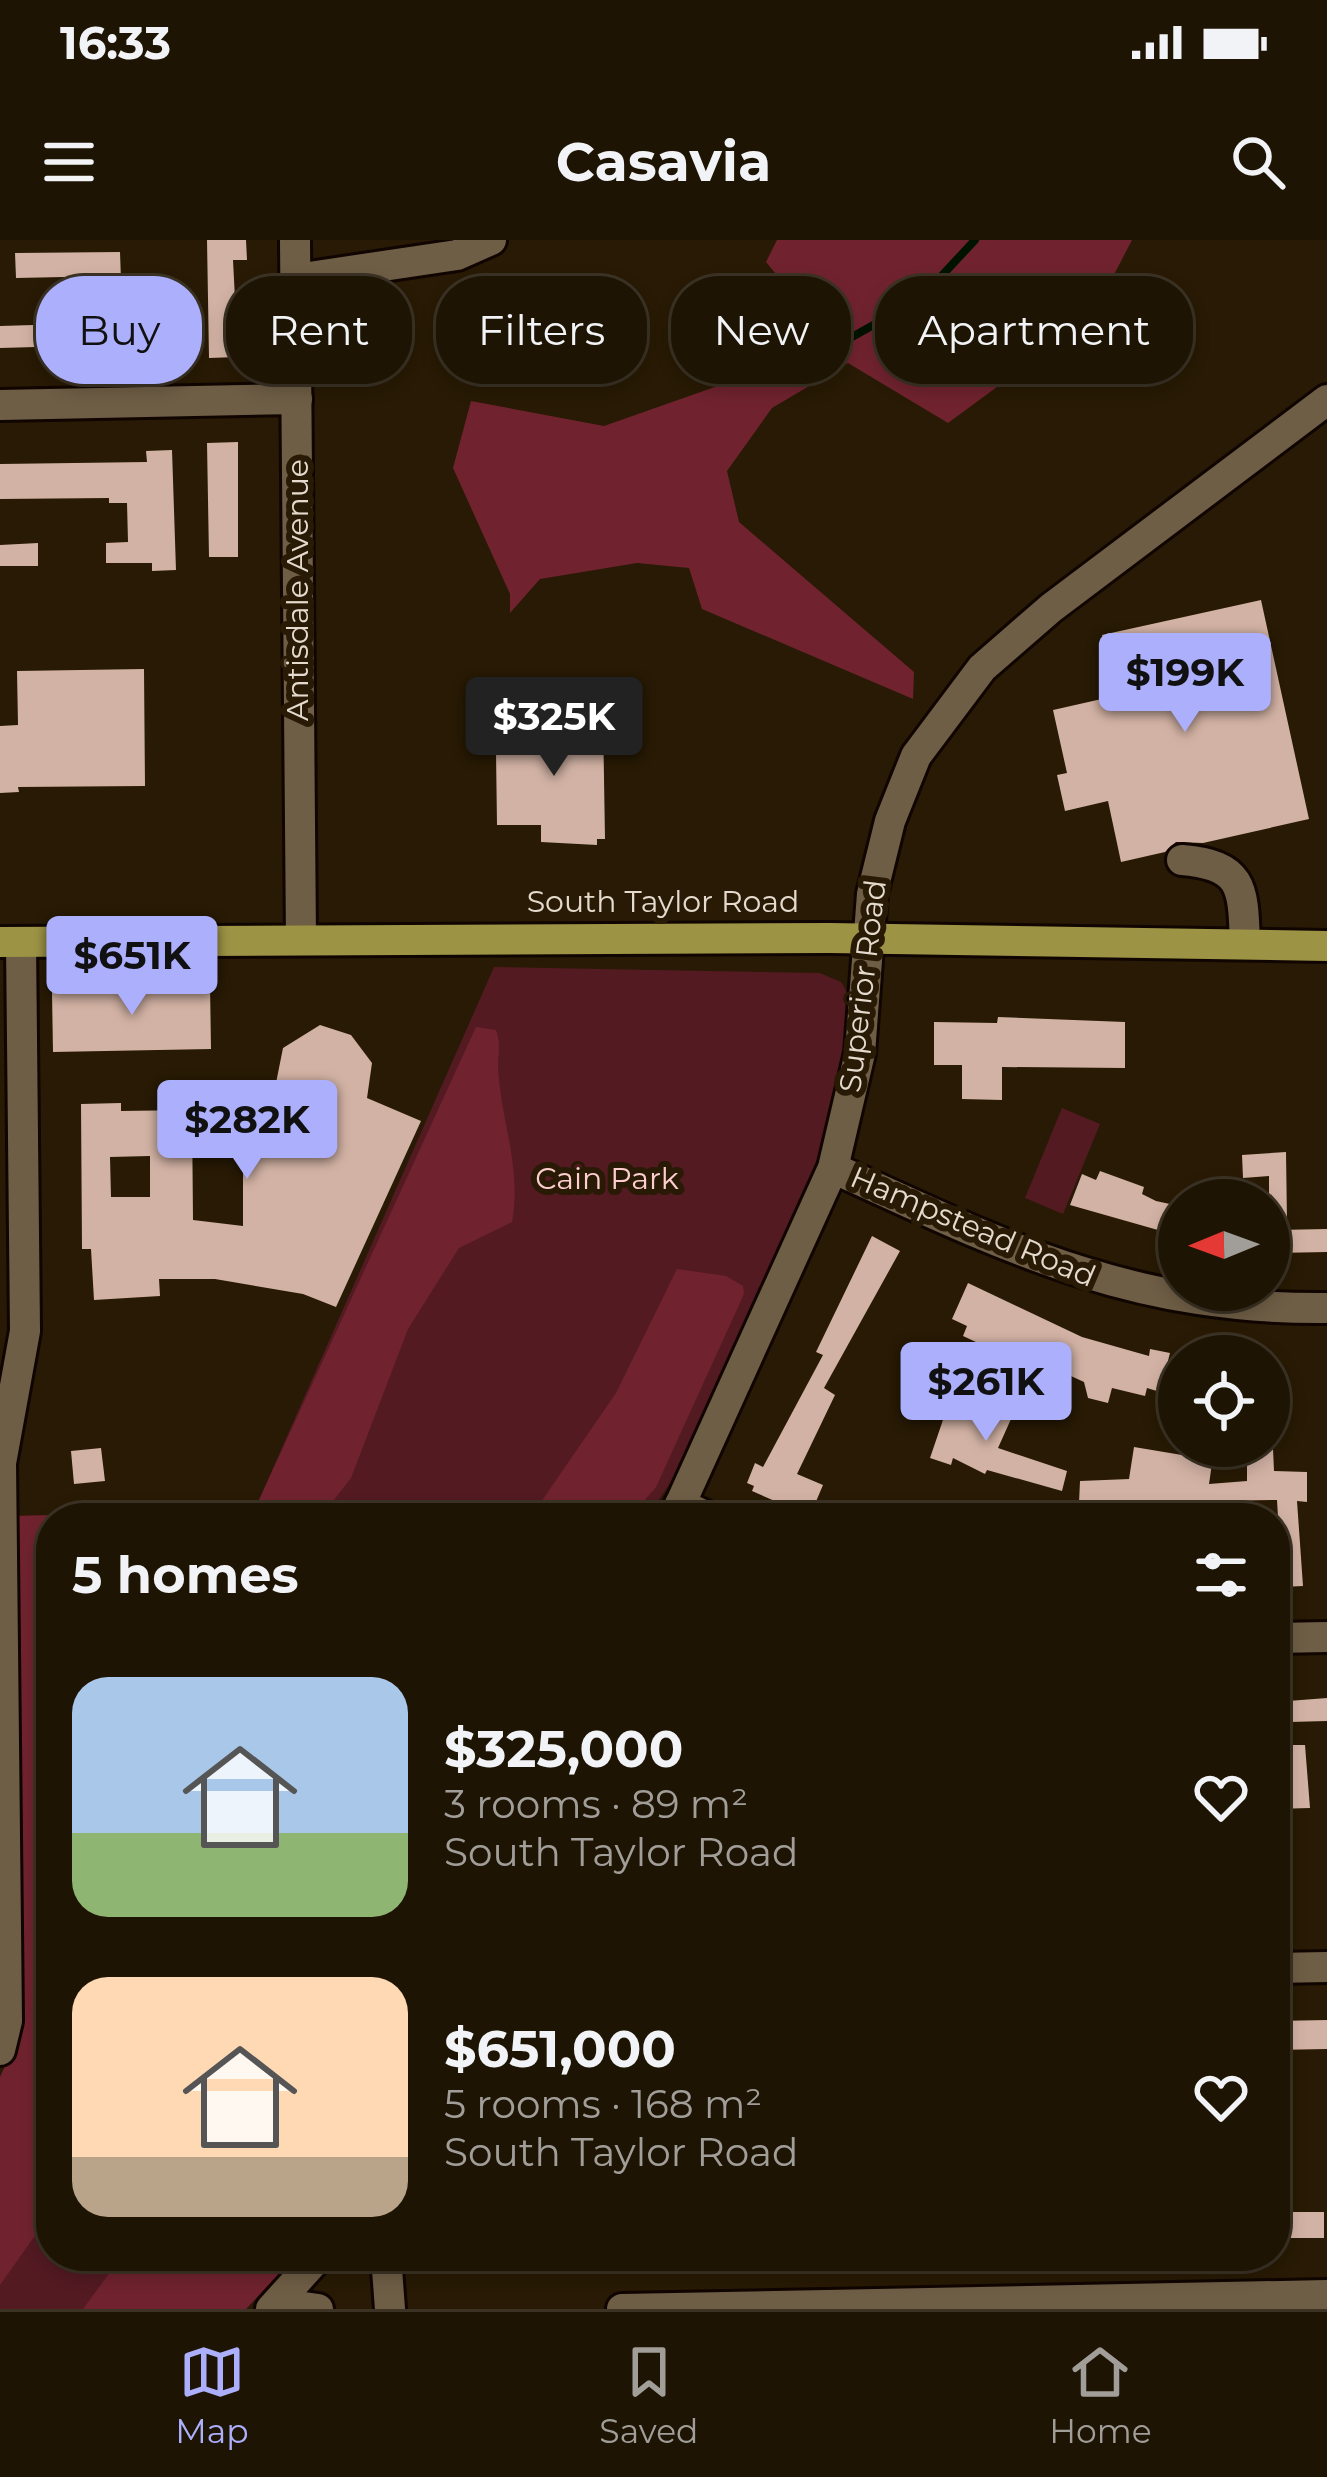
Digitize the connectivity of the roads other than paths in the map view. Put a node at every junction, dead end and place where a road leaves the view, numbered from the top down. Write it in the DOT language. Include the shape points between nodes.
graph roads {
  1 [pos="295,240"];
  2 [pos="490,240"];
  3 [pos="296,276"];
  4 [pos="316,276"];
  5 [pos="297,384"];
  6 [pos="297,399"];
  7 [pos="1327,400"];
  8 [pos="0,406"];
  9 [pos="1182,860"];
  10 [pos="867,938"];
  11 [pos="301,940"];
  12 [pos="10,942"];
  13 [pos="1245,944"];
  14 [pos="1327,946"];
  15 [pos="833,1168"];
  16 [pos="1327,1308"];
  17 [pos="681,1503"];
  18 [pos="1327,1637"];
  19 [pos="1290,1638"];
  20 [pos="1327,1967"];
  21 [pos="1290,1968"];
  22 [pos="0,2050"];
  23 [pos="306,2271"];
  24 [pos="387,2271"];
  25 [pos="1327,2295"];
  26 [pos="1099,2305"];
  27 [pos="274,2306"];
  28 [pos="763,2308"];
  29 [pos="318,2309"];
  30 [pos="390,2309"];
  31 [pos="622,2309"];
  1 -- 3 [label="street, Antisdale Avenue"];
  2 -- 4 [label="street" via="457,255"];
  5 -- 6 [label="street, Antisdale Avenue"];
  6 -- 8 [label="street"];
  6 -- 11 [label="street, Antisdale Avenue"];
  7 -- 10 [label="street, Superior Road" via="1051,608 957,695 902,788 878,861"];
  9 -- 13 [label="street" via="1215,862 1232,874 1244,897"];
  10 -- 11 [label="main road, South Taylor Road"];
  10 -- 13 [label="main road, South Taylor Road"];
  10 -- 15 [label="street, Superior Road" via="860,1053"];
  11 -- 12 [label="main road, South Taylor Road"];
  12 -- 22 [label="street" via="25,1331 1,1463 7,2021"];
  13 -- 14 [label="main road, South Taylor Road"];
  15 -- 16 [label="street, Hampstead Road" via="1088,1278 1192,1302"];
  15 -- 17 [label="street, Superior Road"];
  18 -- 19 [label="street"];
  20 -- 21 [label="street"];
  23 -- 27 [label="street"];
  24 -- 30 [label="street"];
  25 -- 26 [label="street"];
  26 -- 28 [label="street"];
  27 -- 29 [label="street"];
  28 -- 31 [label="street"];
}
